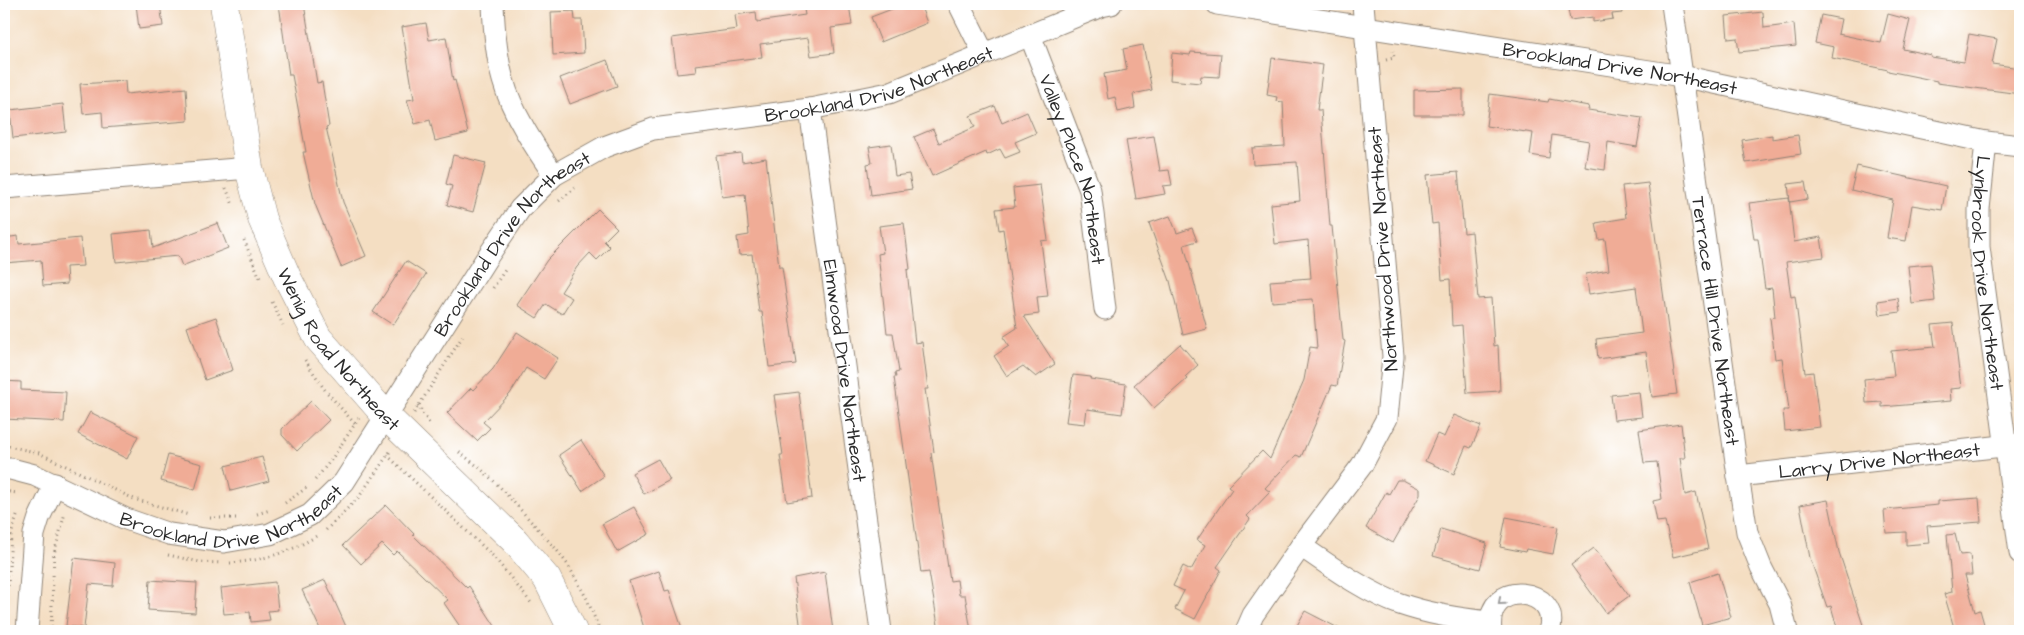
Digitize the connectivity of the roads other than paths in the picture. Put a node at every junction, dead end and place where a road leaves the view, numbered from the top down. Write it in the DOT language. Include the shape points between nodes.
graph roads {
  1 [pos="224,4"];
  2 [pos="493,4"];
  3 [pos="959,4"];
  4 [pos="1111,4"];
  5 [pos="1217,4"];
  6 [pos="1363,4"];
  7 [pos="1672,4"];
  8 [pos="1365,27"];
  9 [pos="1030,35"];
  10 [pos="984,54"];
  11 [pos="1682,76"];
  12 [pos="810,109"];
  13 [pos="1986,142"];
  14 [pos="2020,146"];
  15 [pos="249,168"];
  16 [pos="554,175"];
  17 [pos="4,188"];
  18 [pos="1105,309"];
  19 [pos="386,417"];
  20 [pos="2012,445"];
  21 [pos="4,469"];
  22 [pos="1738,476"];
  23 [pos="55,484"];
  24 [pos="1302,546"];
  25 [pos="2020,552"];
  26 [pos="1490,627"];
  27 [pos="27,631"];
  28 [pos="573,631"];
  29 [pos="881,631"];
  30 [pos="1246,631"];
  31 [pos="1549,631"];
  32 [pos="1788,631"];
  1 -- 15 [label="street, Wenig Road Northeast"];
  2 -- 16 [label="street" via="494,38 503,82 526,132"];
  3 -- 10 [label="street"];
  4 -- 9 [label="street, Brookland Drive Northeast"];
  5 -- 8 [label="street, Brookland Drive Northeast"];
  6 -- 8 [label="street, Northwood Drive Northeast"];
  7 -- 11 [label="street, Terrace Hill Drive Northeast"];
  8 -- 11 [label="street, Brookland Drive Northeast"];
  8 -- 24 [label="street, Northwood Drive Northeast" via="1393,356 1387,418 1362,465"];
  9 -- 10 [label="street, Brookland Drive Northeast"];
  9 -- 18 [label="street, Valley Place Northeast" via="1090,190"];
  10 -- 12 [label="street, Brookland Drive Northeast" via="889,93"];
  11 -- 13 [label="street, Brookland Drive Northeast"];
  11 -- 22 [label="street, Terrace Hill Drive Northeast"];
  12 -- 16 [label="street, Brookland Drive Northeast" via="653,129 604,147"];
  12 -- 29 [label="street, Elmwood Drive Northeast"];
  13 -- 14 [label="street, Brookland Drive Northeast"];
  13 -- 20 [label="street, Lynbrook Drive Northeast" via="1979,208 1979,247"];
  15 -- 17 [label="street"];
  15 -- 19 [label="street, Wenig Road Northeast" via="262,219 318,338"];
  16 -- 19 [label="street, Brookland Drive Northeast" via="520,209"];
  19 -- 23 [label="street, Brookland Drive Northeast" via="344,482 310,515 270,534 224,542 169,534 126,520"];
  19 -- 28 [label="street, Wenig Road Northeast" via="515,541 547,579"];
  20 -- 22 [label="street, Larry Drive Northeast"];
  20 -- 25 [label="street, Lynbrook Drive Northeast"];
  21 -- 23 [label="street, Brookland Drive Northeast" via="34,475"];
  22 -- 32 [label="street, Terrace Hill Drive Northeast" via="1747,532 1760,567 1780,604"];
  23 -- 27 [label="street" via="34,534"];
  24 -- 26 [label="street" via="1348,578 1398,604"];
  24 -- 30 [label="street, Northwood Drive Northeast" via="1253,615"];
  31 -- 26 [label="street, one-way" via="1550,618 1546,609 1540,601 1523,593 1513,594 1497,604"];
}
